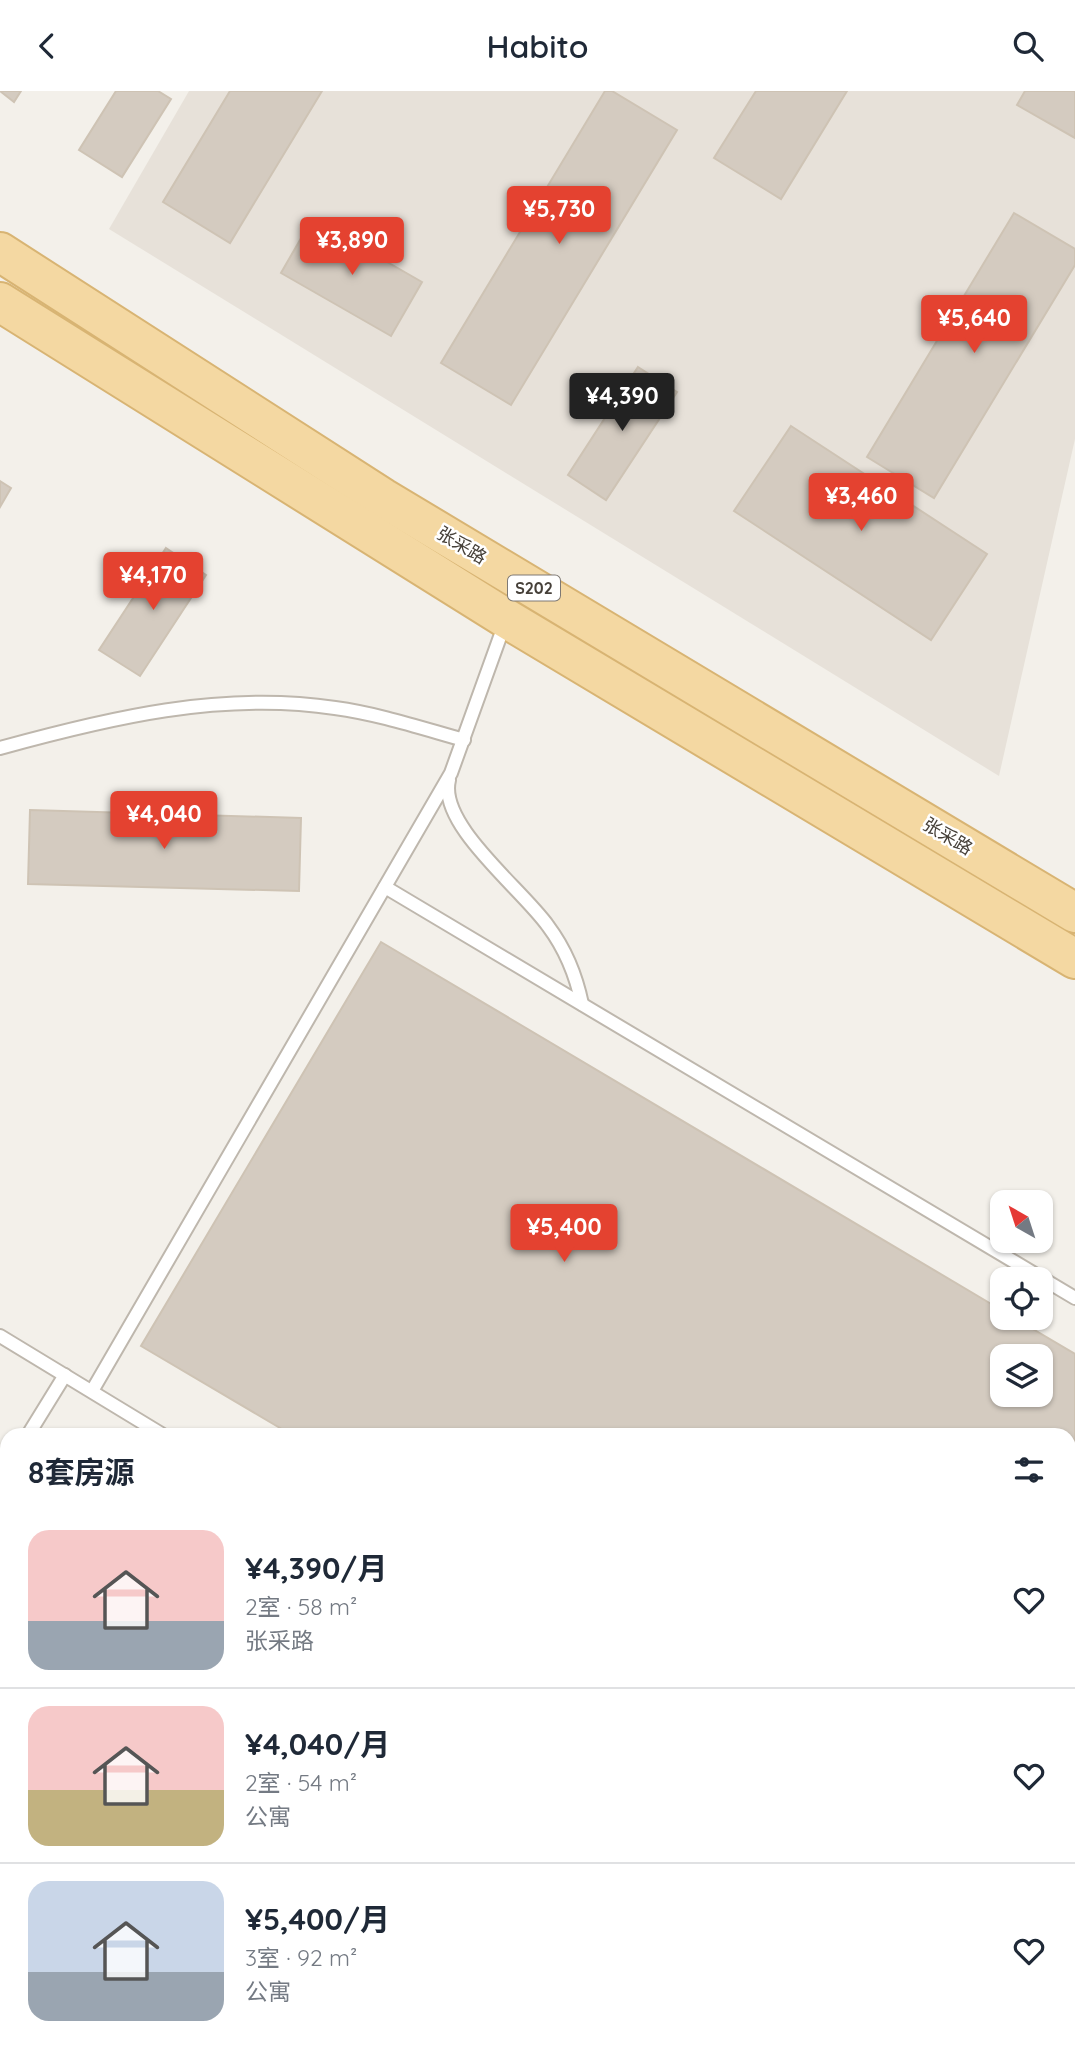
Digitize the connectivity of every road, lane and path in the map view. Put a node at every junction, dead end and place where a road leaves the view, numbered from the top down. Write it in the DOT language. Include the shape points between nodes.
graph roads {
  1 [pos="0,252"];
  2 [pos="0,302"];
  3 [pos="507,619"];
  4 [pos="464,740"];
  5 [pos="0,748"];
  6 [pos="451,773"];
  7 [pos="385,887"];
  8 [pos="1075,913"];
  9 [pos="1075,959"];
  10 [pos="582,1004"];
  11 [pos="1075,1298"];
  12 [pos="0,1336"];
  13 [pos="65,1375"];
  14 [pos="92,1391"];
  15 [pos="32,1428"];
  16 [pos="152,1428"];
  1 -- 8 [label="main road, 张采路 / S202" via="383,498"];
  2 -- 3 [label="main road, S202"];
  3 -- 4 [label="lane"];
  3 -- 9 [label="main road, S202"];
  4 -- 5 [label="lane" via="334,708 242,703 135,715"];
  4 -- 6 [label="lane"];
  6 -- 7 [label="lane"];
  6 -- 10 [label="lane" via="447,796 454,817 558,939"];
  7 -- 11 [label="lane"];
  7 -- 14 [label="lane"];
  12 -- 13 [label="lane"];
  13 -- 14 [label="lane"];
  13 -- 15 [label="lane"];
  14 -- 16 [label="lane"];
}
